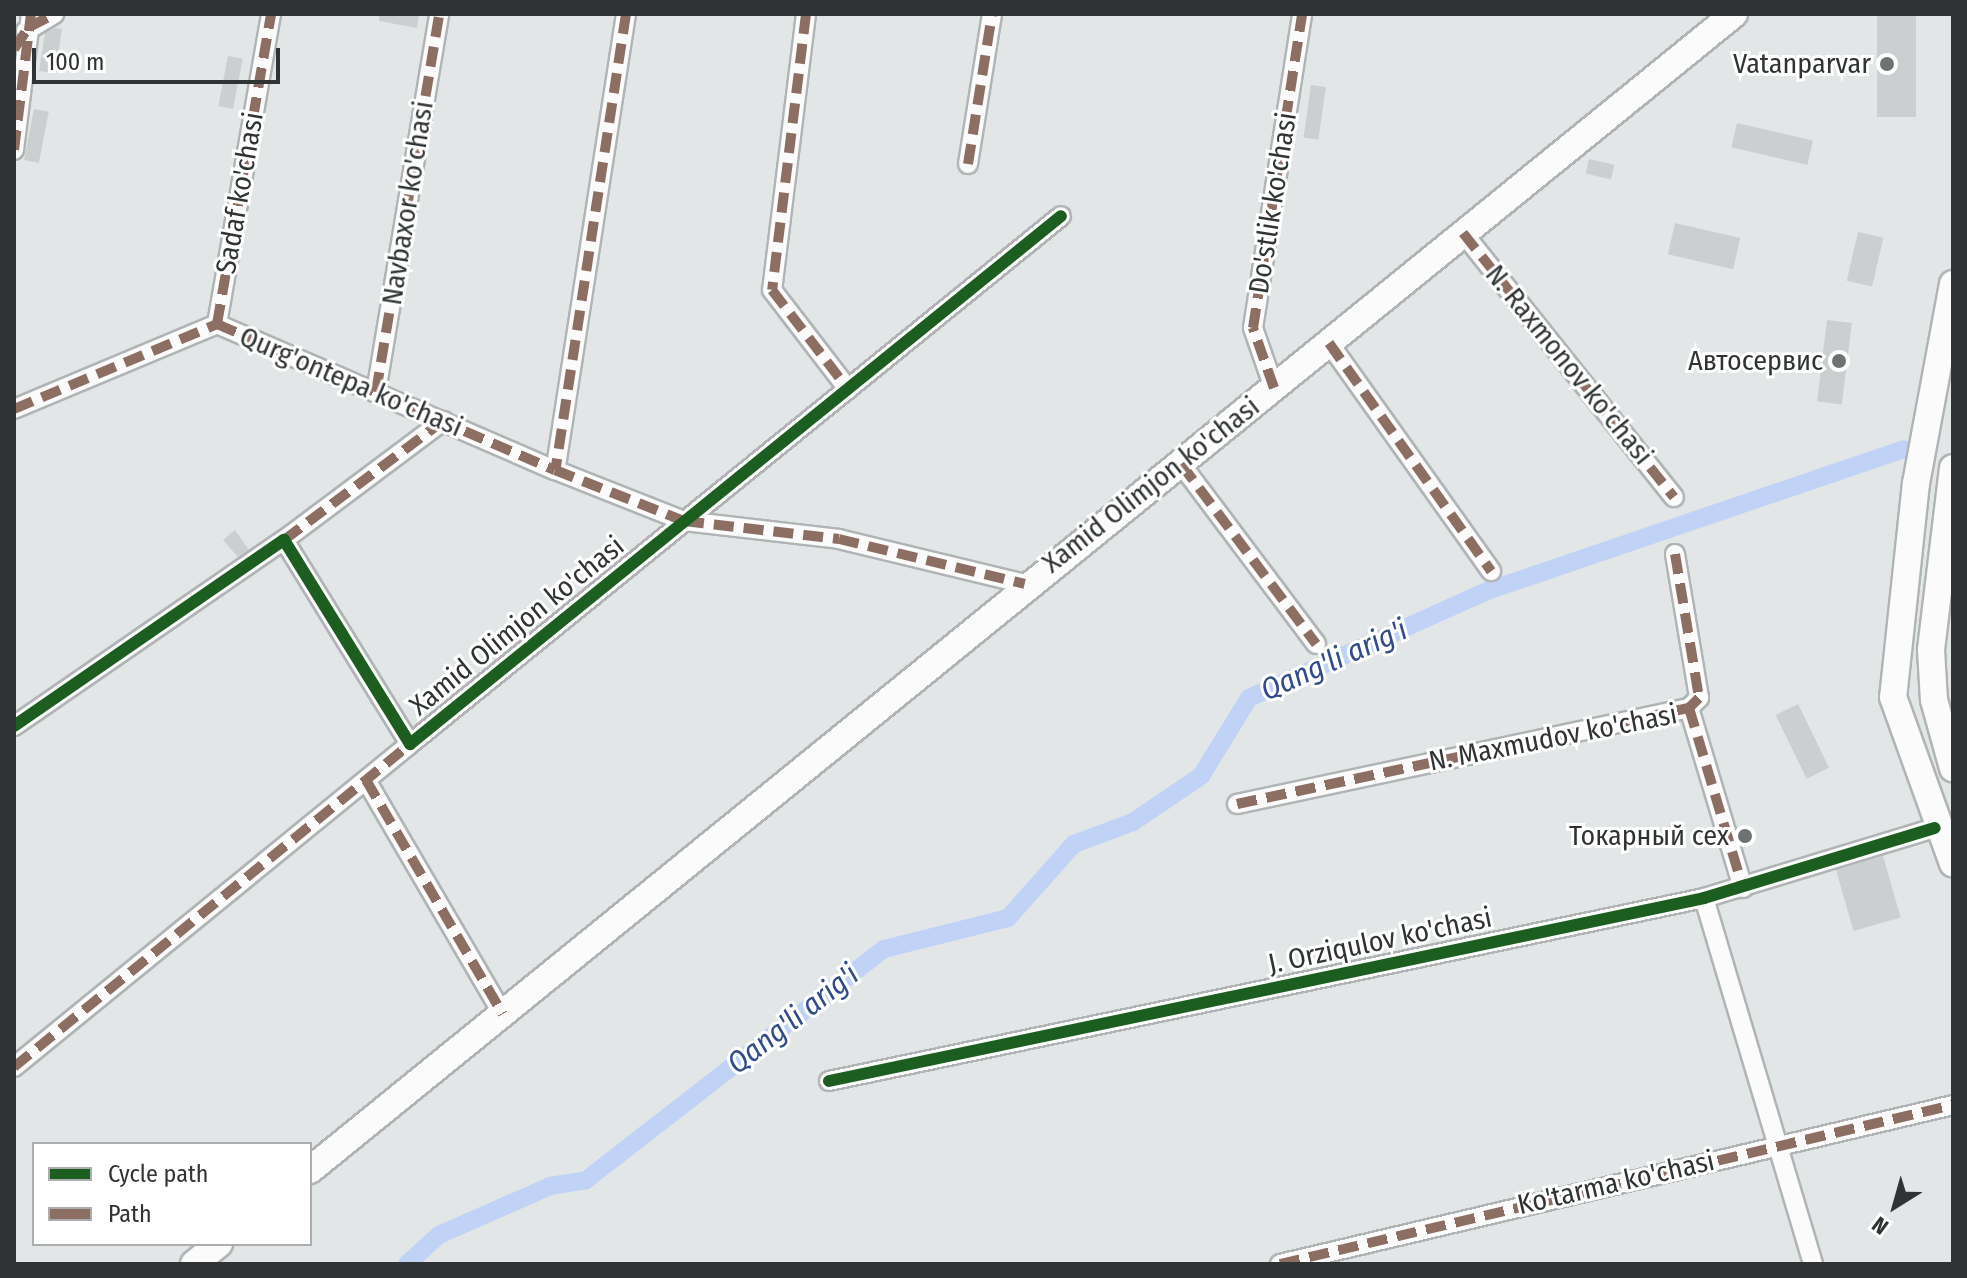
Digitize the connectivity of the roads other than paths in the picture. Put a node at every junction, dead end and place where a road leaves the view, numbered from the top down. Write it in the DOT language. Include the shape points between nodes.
graph roads {
  1 [pos="54,14"];
  2 [pos="271,14"];
  3 [pos="439,14"];
  4 [pos="626,14"];
  5 [pos="806,14"];
  6 [pos="992,14"];
  7 [pos="1302,14"];
  8 [pos="1734,14"];
  9 [pos="30,20"];
  10 [pos="14,49"];
  11 [pos="14,150"];
  12 [pos="968,164"];
  13 [pos="1061,216"];
  14 [pos="1463,233"];
  15 [pos="1953,284"];
  16 [pos="217,324"];
  17 [pos="1329,343"];
  18 [pos="1274,388"];
  19 [pos="848,389"];
  20 [pos="376,392"];
  21 [pos="14,409"];
  22 [pos="443,421"];
  23 [pos="1181,464"];
  24 [pos="1953,468"];
  25 [pos="555,470"];
  26 [pos="1674,497"];
  27 [pos="684,521"];
  28 [pos="284,540"];
  29 [pos="1675,554"];
  30 [pos="1491,571"];
  31 [pos="1025,584"];
  32 [pos="1316,644"];
  33 [pos="1689,708"];
  34 [pos="14,726"];
  35 [pos="410,744"];
  36 [pos="1953,768"];
  37 [pos="366,780"];
  38 [pos="1237,804"];
  39 [pos="1935,828"];
  40 [pos="1953,864"];
  41 [pos="1743,888"];
  42 [pos="1704,898"];
  43 [pos="503,1014"];
  44 [pos="14,1067"];
  45 [pos="829,1081"];
  46 [pos="1953,1105"];
  47 [pos="1782,1144"];
  48 [pos="312,1168"];
  49 [pos="216,1246"];
  50 [pos="194,1264"];
  51 [pos="1280,1264"];
  52 [pos="1813,1264"];
  1 -- 9 [label="street"];
  2 -- 16 [label="street, Sadaf ko'chasi"];
  3 -- 20 [label="street, Navbaxor ko'chasi"];
  4 -- 25 [label="street"];
  5 -- 19 [label="street" via="772,290"];
  6 -- 12 [label="street"];
  7 -- 18 [label="street, Do'stlik ko'chasi" via="1253,328"];
  8 -- 14 [label="main road, Xamid Olimjon ko'chasi"];
  9 -- 10 [label="street"];
  9 -- 11 [label="street"];
  13 -- 19 [label="street, Xamid Olimjon ko'chasi"];
  14 -- 17 [label="main road, Xamid Olimjon ko'chasi"];
  14 -- 26 [label="street, N. Raxmonov ko'chasi"];
  15 -- 39 [label="main road" via="1916,483 1893,697"];
  16 -- 20 [label="street, Qurg'ontepa ko'chasi"];
  16 -- 21 [label="street, Qurg'ontepa ko'chasi"];
  17 -- 18 [label="main road, Xamid Olimjon ko'chasi"];
  17 -- 30 [label="street"];
  18 -- 23 [label="main road, Xamid Olimjon ko'chasi"];
  19 -- 27 [label="street, Xamid Olimjon ko'chasi"];
  20 -- 22 [label="street, Qurg'ontepa ko'chasi"];
  22 -- 25 [label="street, Qurg'ontepa ko'chasi"];
  22 -- 28 [label="street"];
  23 -- 31 [label="main road, Xamid Olimjon ko'chasi"];
  23 -- 32 [label="street"];
  24 -- 36 [label="main road" via="1931,650 1934,700"];
  25 -- 27 [label="street, Qurg'ontepa ko'chasi"];
  27 -- 31 [label="street, Qurg'ontepa ko'chasi" via="839,539"];
  27 -- 35 [label="street, Xamid Olimjon ko'chasi"];
  28 -- 34 [label="street"];
  28 -- 35 [label="street, Xamid Olimjon ko'chasi"];
  29 -- 33 [label="street" via="1699,698"];
  31 -- 43 [label="main road, Xamid Olimjon ko'chasi"];
  33 -- 38 [label="street, N. Maxmudov ko'chasi"];
  33 -- 41 [label="street, N. Maxmudov ko'chasi"];
  35 -- 37 [label="street, Xamid Olimjon ko'chasi"];
  37 -- 43 [label="street"];
  37 -- 44 [label="street, Xamid Olimjon ko'chasi"];
  39 -- 40 [label="main road"];
  39 -- 41 [label="street, J. Orziqulov ko'chasi"];
  41 -- 42 [label="street, J. Orziqulov ko'chasi"];
  42 -- 45 [label="street, J. Orziqulov ko'chasi"];
  42 -- 47 [label="street"];
  43 -- 48 [label="main road, Xamid Olimjon ko'chasi"];
  46 -- 47 [label="street, Ko'tarma ko'chasi"];
  47 -- 51 [label="street, Ko'tarma ko'chasi"];
  47 -- 52 [label="street"];
  49 -- 50 [label="main road"];
}
